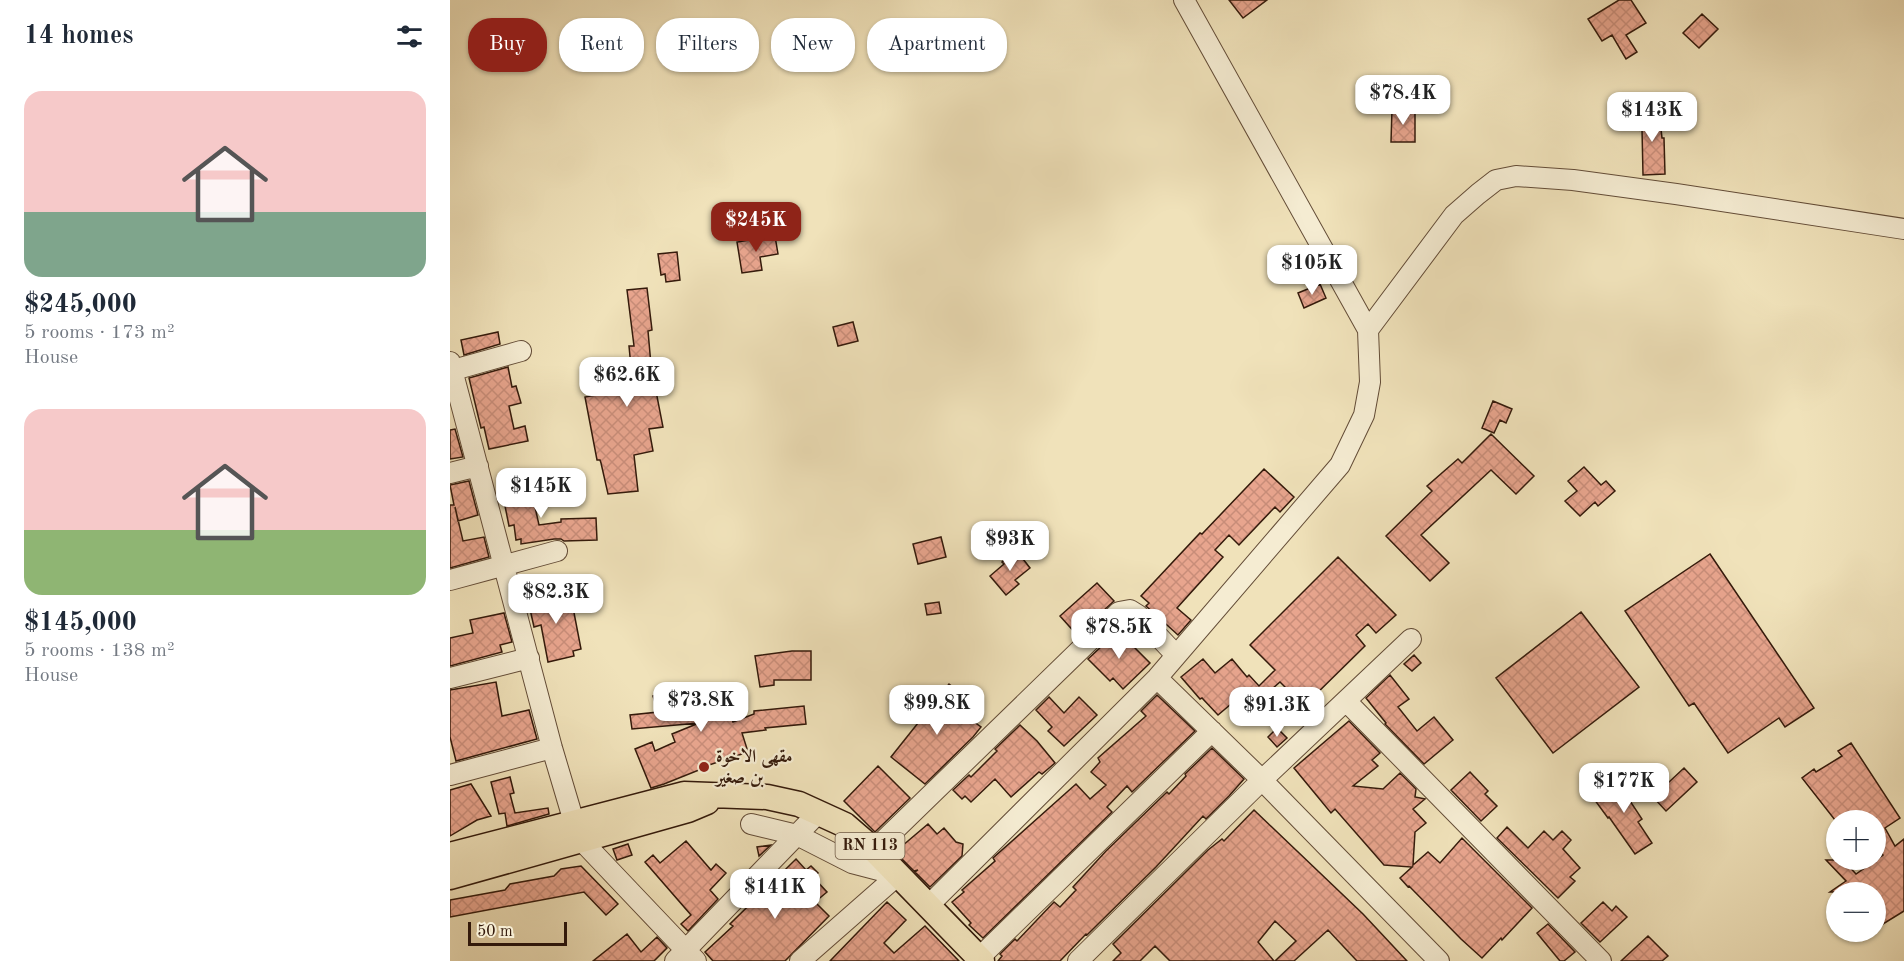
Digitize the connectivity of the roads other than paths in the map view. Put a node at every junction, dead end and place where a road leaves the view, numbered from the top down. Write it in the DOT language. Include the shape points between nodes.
graph roads {
  1 [pos="1184,0"];
  2 [pos="1904,229"];
  3 [pos="1368,330"];
  4 [pos="521,351"];
  5 [pos="451,368"];
  6 [pos="478,466"];
  7 [pos="450,473"];
  8 [pos="557,551"];
  9 [pos="504,566"];
  10 [pos="450,580"];
  11 [pos="1411,639"];
  12 [pos="1176,655"];
  13 [pos="529,658"];
  14 [pos="450,678"];
  15 [pos="1157,678"];
  16 [pos="1346,700"];
  17 [pos="1212,731"];
  18 [pos="552,748"];
  19 [pos="450,775"];
  20 [pos="1262,780"];
  21 [pos="819,812"];
  22 [pos="751,824"];
  23 [pos="578,832"];
  24 [pos="797,835"];
  25 [pos="874,850"];
  26 [pos="450,855"];
  27 [pos="898,875"];
  28 [pos="450,877"];
  29 [pos="928,906"];
  30 [pos="686,958"];
  31 [pos="980,959"];
  32 [pos="1080,960"];
  33 [pos="800,961"];
  34 [pos="1439,961"];
  35 [pos="1601,961"];
  1 -- 3 [label="street"];
  2 -- 3 [label="street" via="1676,194 1516,176 1496,180 1454,215"];
  3 -- 12 [label="street" via="1370,382 1364,415 1340,465"];
  4 -- 5 [label="street"];
  5 -- 6 [label="street"];
  6 -- 7 [label="street"];
  6 -- 9 [label="street"];
  8 -- 9 [label="street"];
  9 -- 10 [label="street"];
  9 -- 13 [label="street"];
  11 -- 16 [label="street"];
  12 -- 15 [label="street"];
  12 -- 25 [label="street" via="1138,615 1130,610 1119,612"];
  13 -- 14 [label="street"];
  13 -- 18 [label="street"];
  15 -- 17 [label="street"];
  15 -- 29 [label="street"];
  16 -- 20 [label="street"];
  16 -- 35 [label="street"];
  17 -- 20 [label="street"];
  17 -- 31 [label="street"];
  18 -- 19 [label="street"];
  18 -- 23 [label="street"];
  20 -- 32 [label="street"];
  20 -- 34 [label="street"];
  21 -- 23 [label="main road, RN 113" via="767,797 722,796 688,810"];
  21 -- 24 [label="street"];
  21 -- 25 [label="main road, RN 113" via="845,825"];
  22 -- 24 [label="street"];
  23 -- 26 [label="main road, RN 113"];
  23 -- 28 [label="main road, RN 113"];
  23 -- 30 [label="street"];
  24 -- 27 [label="street" via="852,863"];
  24 -- 30 [label="street"];
  25 -- 27 [label="main road, RN 113"];
  27 -- 29 [label="main road, RN 113"];
  27 -- 33 [label="street"];
  29 -- 31 [label="main road, RN 113"];
}
